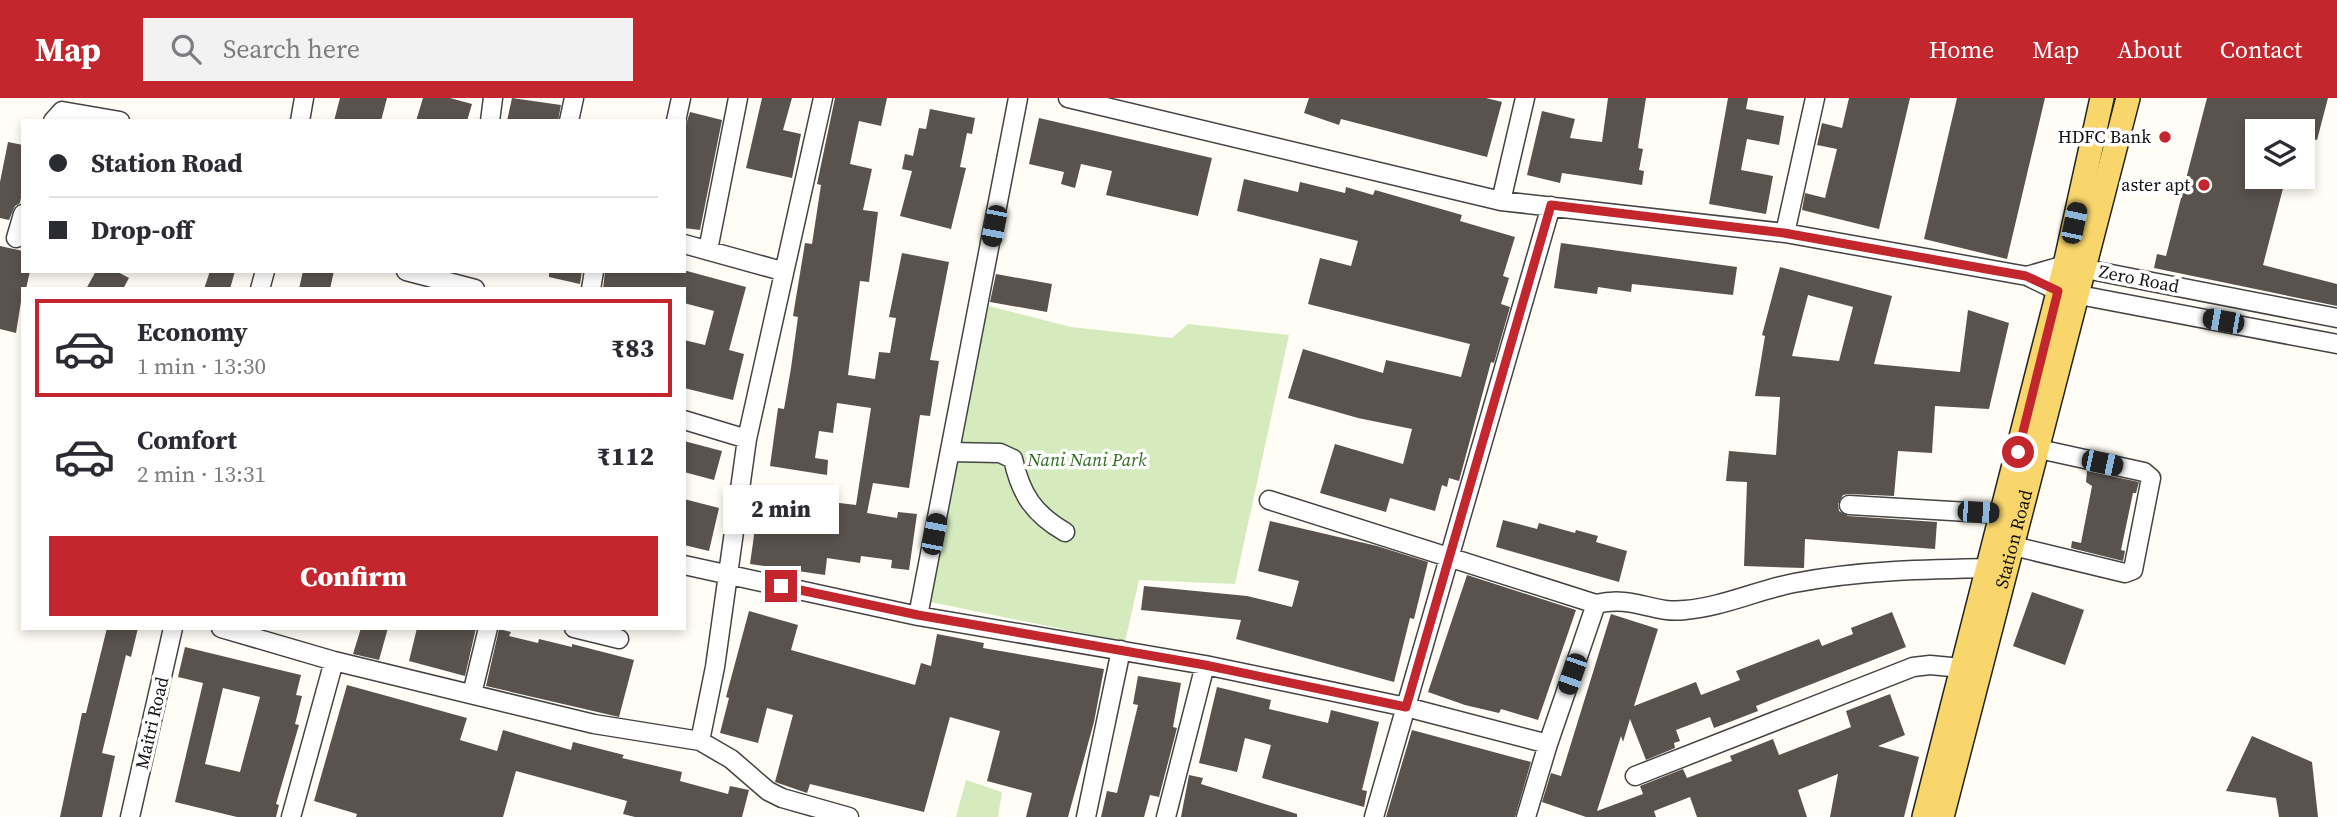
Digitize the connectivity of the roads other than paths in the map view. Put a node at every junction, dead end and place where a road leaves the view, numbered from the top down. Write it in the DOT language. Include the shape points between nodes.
graph roads {
  1 [pos="304,98"];
  2 [pos="493,98"];
  3 [pos="574,98"];
  4 [pos="681,98"];
  5 [pos="738,98"];
  6 [pos="823,98"];
  7 [pos="1018,98"];
  8 [pos="1068,98"];
  9 [pos="1525,98"];
  10 [pos="1815,98"];
  11 [pos="2102,98"];
  12 [pos="2128,98"];
  13 [pos="55,119"];
  14 [pos="108,119"];
  15 [pos="300,119"];
  16 [pos="490,119"];
  17 [pos="569,119"];
  18 [pos="676,119"];
  19 [pos="1501,201"];
  20 [pos="1551,205"];
  21 [pos="21,221"];
  22 [pos="1784,233"];
  23 [pos="16,239"];
  24 [pos="686,244"];
  25 [pos="708,250"];
  26 [pos="2076,267"];
  27 [pos="782,271"];
  28 [pos="413,273"];
  29 [pos="2026,276"];
  30 [pos="467,287"];
  31 [pos="2068,293"];
  32 [pos="2306,311"];
  33 [pos="2337,318"];
  34 [pos="2300,335"];
  35 [pos="2337,344"];
  36 [pos="686,421"];
  37 [pos="747,439"];
  38 [pos="2039,449"];
  39 [pos="950,452"];
  40 [pos="1269,500"];
  41 [pos="1849,505"];
  42 [pos="2003,514"];
  43 [pos="1065,531"];
  44 [pos="1449,557"];
  45 [pos="2003,561"];
  46 [pos="686,565"];
  47 [pos="727,575"];
  48 [pos="1596,604"];
  49 [pos="918,615"];
  50 [pos="173,630"];
  51 [pos="228,630"];
  52 [pos="488,630"];
  53 [pos="582,630"];
  54 [pos="619,639"];
  55 [pos="1121,650"];
  56 [pos="334,661"];
  57 [pos="1205,665"];
  58 [pos="1972,669"];
  59 [pos="472,694"];
  60 [pos="1406,707"];
  61 [pos="700,741"];
  62 [pos="1548,744"];
  63 [pos="1635,776"];
  64 [pos="130,817"];
  65 [pos="292,817"];
  66 [pos="849,817"];
  67 [pos="1086,817"];
  68 [pos="1166,817"];
  69 [pos="1374,817"];
  70 [pos="1526,817"];
  71 [pos="1924,817"];
  72 [pos="1942,817"];
  1 -- 15 [label="street"];
  2 -- 16 [label="street"];
  3 -- 17 [label="street"];
  4 -- 18 [label="street"];
  5 -- 25 [label="street"];
  6 -- 27 [label="street"];
  7 -- 39 [label="street"];
  8 -- 19 [label="street"];
  9 -- 19 [label="street"];
  10 -- 22 [label="street"];
  11 -- 26 [label="main road, Station Road"];
  12 -- 26 [label="main road, Station Road"];
  13 -- 14 [label="street" via="62,111"];
  19 -- 20 [label="street"];
  20 -- 22 [label="street"];
  20 -- 44 [label="street"];
  21 -- 23 [label="street"];
  22 -- 29 [label="street"];
  24 -- 25 [label="street"];
  25 -- 27 [label="street"];
  26 -- 29 [label="street"];
  26 -- 31 [label="main road, Station Road"];
  26 -- 32 [label="street, Zero Road"];
  27 -- 37 [label="street"];
  28 -- 30 [label="street"];
  29 -- 31 [label="street, Zero Road"];
  31 -- 34 [label="street, Zero Road"];
  31 -- 38 [label="main road, Station Road"];
  31 -- 42 [label="main road, Station Road"];
  32 -- 33 [label="street, Zero Road"];
  32 -- 34 [label="street"];
  34 -- 35 [label="street, Zero Road"];
  36 -- 37 [label="street"];
  37 -- 47 [label="street"];
  38 -- 45 [label="main road, Station Road"];
  38 -- 45 [label="street" via="2144,472 2151,478 2133,570 2125,573"];
  39 -- 43 [label="street" via="1000,453 1013,459 1027,502"];
  39 -- 49 [label="street"];
  40 -- 44 [label="street"];
  41 -- 42 [label="street"];
  42 -- 45 [label="main road, Station Road"];
  44 -- 48 [label="street"];
  44 -- 60 [label="street"];
  45 -- 48 [label="street" via="1811,579 1689,610 1665,610 1622,599"];
  45 -- 58 [label="main road, Station Road"];
  46 -- 47 [label="street"];
  47 -- 49 [label="street"];
  47 -- 61 [label="street"];
  48 -- 62 [label="street"];
  49 -- 55 [label="street"];
  50 -- 64 [label="street, Maitri Road"];
  51 -- 56 [label="street"];
  52 -- 59 [label="street"];
  53 -- 54 [label="street"];
  55 -- 57 [label="street"];
  55 -- 67 [label="street"];
  56 -- 59 [label="street"];
  56 -- 65 [label="street"];
  57 -- 60 [label="street"];
  57 -- 68 [label="street"];
  58 -- 63 [label="street" via="1913,667"];
  58 -- 71 [label="main road, Station Road"];
  58 -- 72 [label="main road, Station Road"];
  59 -- 61 [label="street" via="608,727"];
  60 -- 62 [label="street"];
  60 -- 69 [label="street"];
  61 -- 66 [label="street" via="731,759 768,791"];
  62 -- 70 [label="street"];
}
